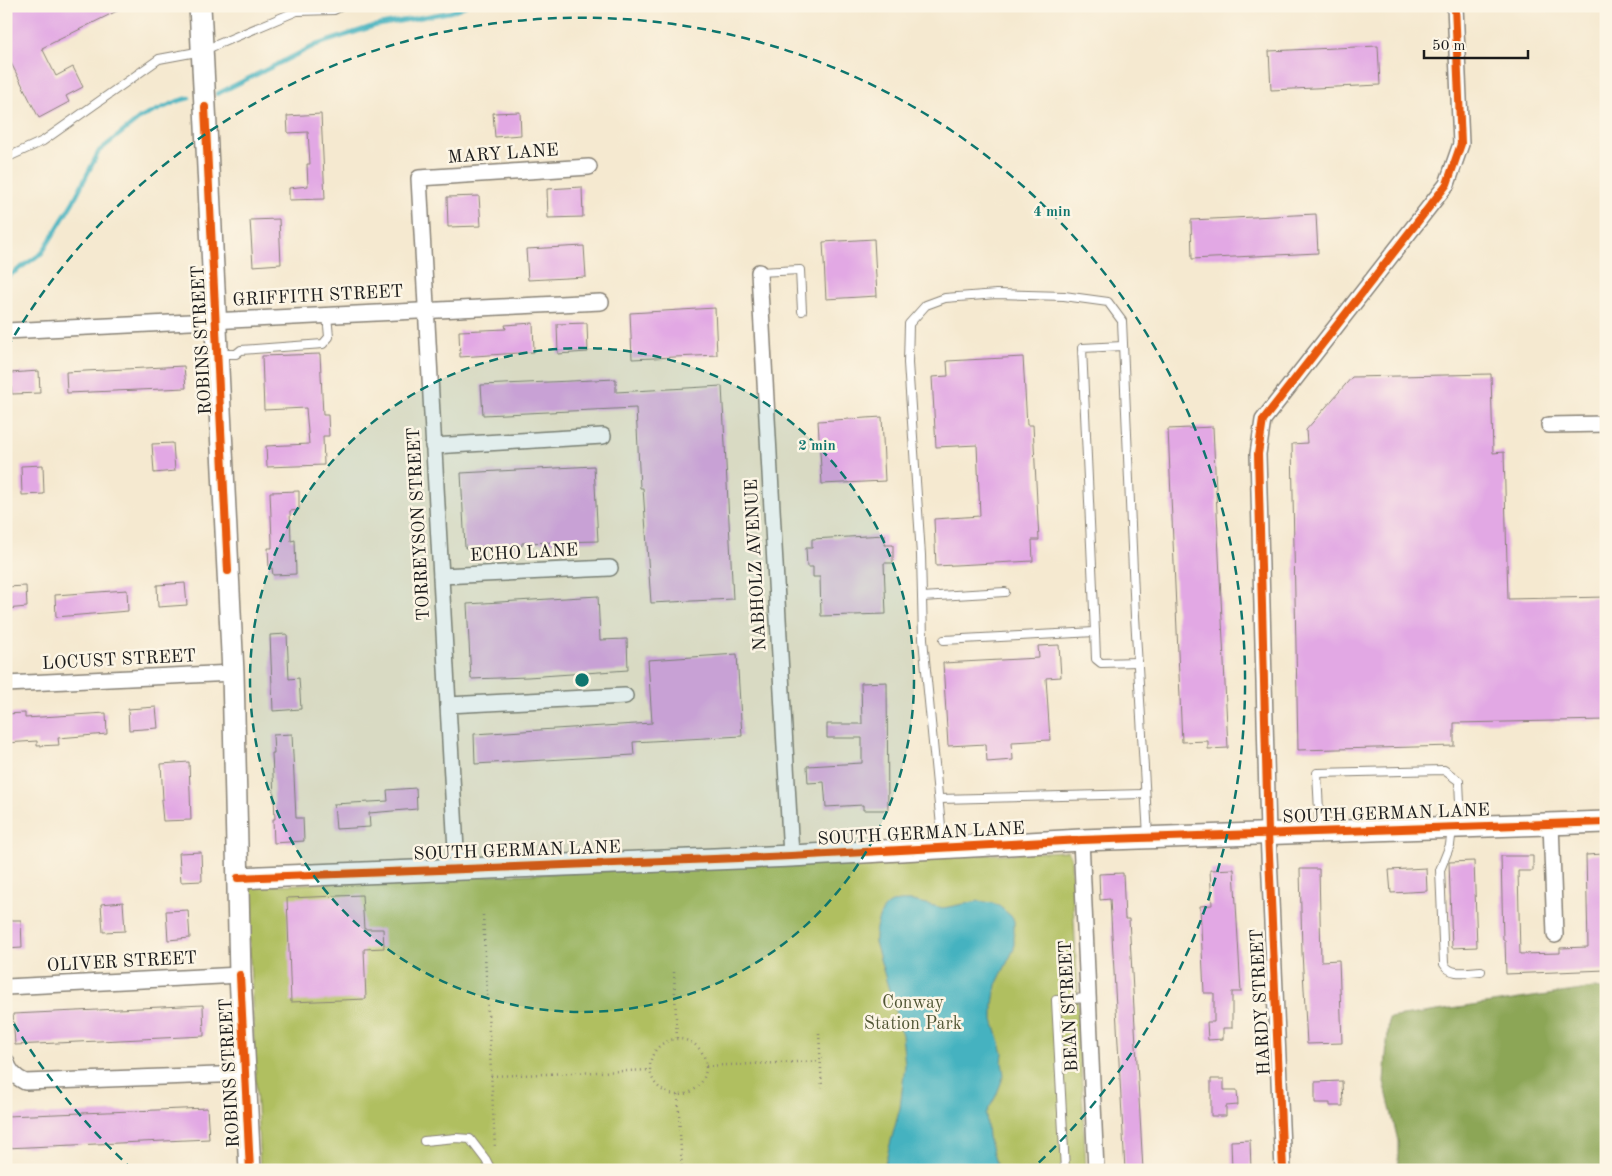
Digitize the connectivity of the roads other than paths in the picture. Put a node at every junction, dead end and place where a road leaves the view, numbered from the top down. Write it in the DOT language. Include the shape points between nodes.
graph roads {
  1 [pos="200,6"];
  2 [pos="342,6"];
  3 [pos="1455,6"];
  4 [pos="333,8"];
  5 [pos="296,9"];
  6 [pos="202,51"];
  7 [pos="6,158"];
  8 [pos="589,167"];
  9 [pos="418,178"];
  10 [pos="759,272"];
  11 [pos="601,302"];
  12 [pos="426,310"];
  13 [pos="802,311"];
  14 [pos="327,314"];
  15 [pos="217,320"];
  16 [pos="6,331"];
  17 [pos="1123,346"];
  18 [pos="218,354"];
  19 [pos="1606,424"];
  20 [pos="1549,425"];
  21 [pos="603,436"];
  22 [pos="433,446"];
  23 [pos="610,568"];
  24 [pos="441,576"];
  25 [pos="1005,592"];
  26 [pos="922,597"];
  27 [pos="1095,632"];
  28 [pos="944,640"];
  29 [pos="1138,662"];
  30 [pos="233,673"];
  31 [pos="6,684"];
  32 [pos="626,696"];
  33 [pos="448,705"];
  34 [pos="1145,794"];
  35 [pos="939,799"];
  36 [pos="1606,822"];
  37 [pos="1551,823"];
  38 [pos="1456,826"];
  39 [pos="1320,832"];
  40 [pos="1268,833"];
  41 [pos="1148,838"];
  42 [pos="1081,840"];
  43 [pos="943,847"];
  44 [pos="790,856"];
  45 [pos="457,868"];
  46 [pos="238,878"];
  47 [pos="1555,935"];
  48 [pos="1481,971"];
  49 [pos="240,975"];
  50 [pos="6,987"];
  51 [pos="1088,998"];
  52 [pos="6,1061"];
  53 [pos="245,1074"];
  54 [pos="424,1140"];
  55 [pos="250,1170"];
  56 [pos="491,1170"];
  57 [pos="1065,1170"];
  58 [pos="1096,1170"];
  59 [pos="1283,1170"];
  1 -- 6 [label="street, ROBINS STREET"];
  2 -- 4 [label="lane"];
  3 -- 40 [label="street, HARDY STREET" via="1461,144 1447,184 1263,420 1258,454"];
  4 -- 5 [label="lane"];
  5 -- 6 [label="lane"];
  6 -- 7 [label="lane" via="159,59 43,141"];
  6 -- 15 [label="street, ROBINS STREET"];
  8 -- 9 [label="street, MARY LANE"];
  9 -- 12 [label="street, TORREYSON STREET"];
  10 -- 13 [label="lane" via="800,270"];
  10 -- 44 [label="street, NABHOLZ AVENUE"];
  11 -- 12 [label="street, GRIFFITH STREET"];
  12 -- 14 [label="street, GRIFFITH STREET"];
  12 -- 22 [label="street, TORREYSON STREET"];
  14 -- 15 [label="street, GRIFFITH STREET"];
  14 -- 18 [label="lane" via="329,337 323,344"];
  15 -- 16 [label="street, GRIFFITH STREET"];
  15 -- 18 [label="street, ROBINS STREET"];
  17 -- 26 [label="lane" via="1122,321 1108,302 1064,296 997,294 945,298 926,304 909,324 908,364"];
  17 -- 27 [label="lane" via="1082,348"];
  17 -- 29 [label="lane"];
  18 -- 30 [label="street, ROBINS STREET"];
  19 -- 20 [label="street"];
  21 -- 22 [label="street"];
  22 -- 24 [label="street, TORREYSON STREET"];
  23 -- 24 [label="street, ECHO LANE"];
  24 -- 33 [label="street, TORREYSON STREET"];
  25 -- 26 [label="lane"];
  26 -- 35 [label="lane"];
  27 -- 28 [label="lane"];
  27 -- 29 [label="lane" via="1096,659 1101,664"];
  29 -- 34 [label="lane"];
  30 -- 31 [label="street, LOCUST STREET"];
  30 -- 46 [label="street, ROBINS STREET"];
  32 -- 33 [label="street"];
  33 -- 45 [label="street, TORREYSON STREET"];
  34 -- 35 [label="lane"];
  34 -- 41 [label="lane"];
  35 -- 43 [label="lane"];
  36 -- 37 [label="street, SOUTH GERMAN LANE"];
  37 -- 38 [label="street, SOUTH GERMAN LANE"];
  37 -- 47 [label="street"];
  38 -- 39 [label="street, SOUTH GERMAN LANE"];
  38 -- 39 [label="lane" via="1459,781 1444,770 1317,772"];
  38 -- 48 [label="lane" via="1440,870 1444,964 1455,972"];
  39 -- 40 [label="street, SOUTH GERMAN LANE"];
  40 -- 41 [label="street, SOUTH GERMAN LANE"];
  40 -- 59 [label="street, HARDY STREET"];
  41 -- 42 [label="street, SOUTH GERMAN LANE"];
  42 -- 43 [label="street, SOUTH GERMAN LANE"];
  42 -- 51 [label="street, BEAN STREET"];
  43 -- 44 [label="street, SOUTH GERMAN LANE"];
  44 -- 45 [label="street, SOUTH GERMAN LANE"];
  45 -- 46 [label="street, SOUTH GERMAN LANE"];
  46 -- 49 [label="street, ROBINS STREET"];
  49 -- 50 [label="street, OLIVER STREET"];
  49 -- 53 [label="street, ROBINS STREET"];
  51 -- 57 [label="lane" via="1056,1000"];
  51 -- 58 [label="street, BEAN STREET"];
  52 -- 53 [label="street" via="16,1078 25,1082"];
  53 -- 55 [label="street, ROBINS STREET"];
  54 -- 56 [label="lane" via="470,1139"];
}
